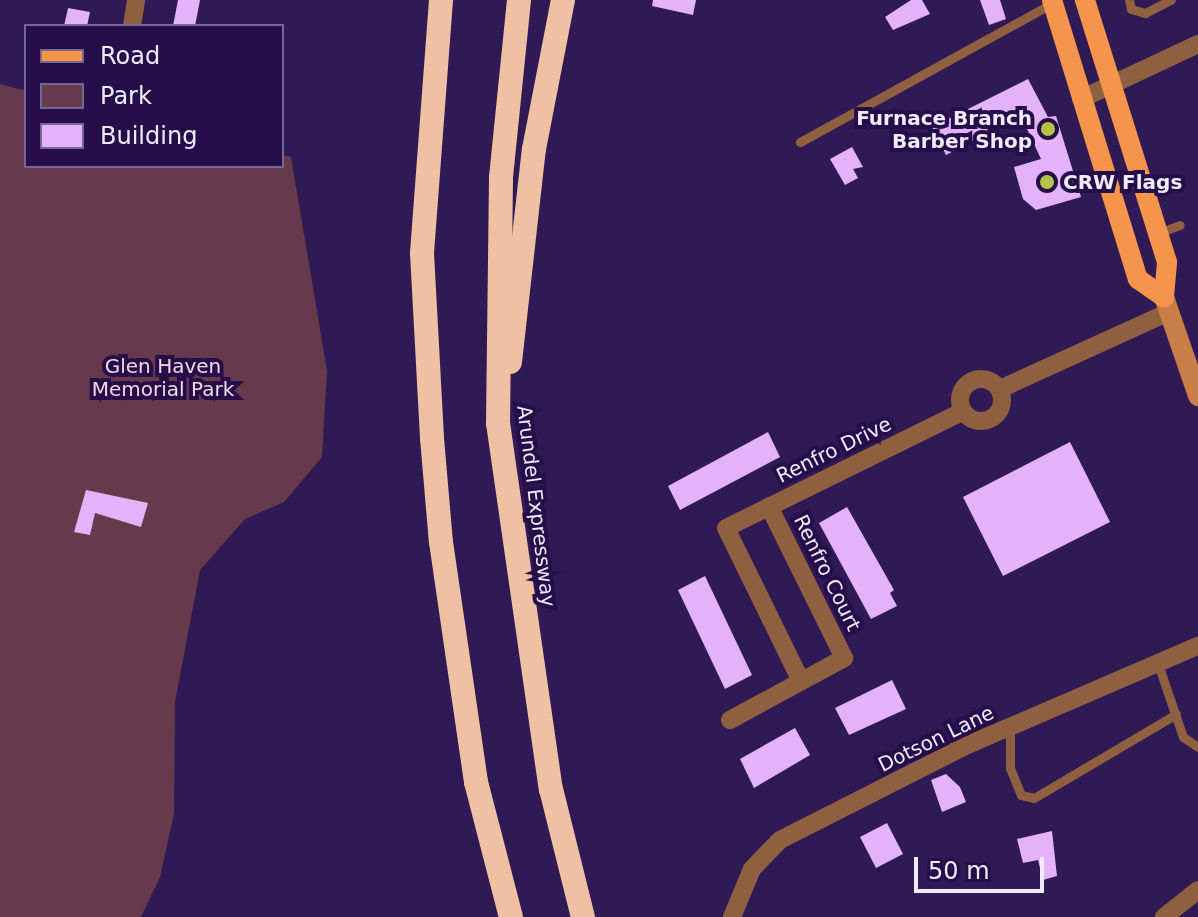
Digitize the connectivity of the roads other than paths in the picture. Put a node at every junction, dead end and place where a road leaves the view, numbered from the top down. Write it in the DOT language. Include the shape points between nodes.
graph roads {
  1 [pos="136,0"];
  2 [pos="441,0"];
  3 [pos="519,0"];
  4 [pos="563,0"];
  5 [pos="1085,0"];
  6 [pos="1129,0"];
  7 [pos="1171,0"];
  8 [pos="1053,2"];
  9 [pos="132,24"];
  10 [pos="1198,44"];
  11 [pos="1111,86"];
  12 [pos="1081,99"];
  13 [pos="800,142"];
  14 [pos="1180,225"];
  15 [pos="1158,233"];
  16 [pos="1166,304"];
  17 [pos="1000,389"];
  18 [pos="1198,396"];
  19 [pos="962,412"];
  20 [pos="498,423"];
  21 [pos="769,506"];
  22 [pos="1198,646"];
  23 [pos="1158,664"];
  24 [pos="801,681"];
  25 [pos="1176,714"];
  26 [pos="730,720"];
  27 [pos="1010,727"];
  28 [pos="1198,747"];
  29 [pos="1198,890"];
  30 [pos="511,917"];
  31 [pos="583,917"];
  32 [pos="732,917"];
  33 [pos="1164,917"];
  1 -- 9 [label="street"];
  2 -- 30 [label="highway" via="422,253 432,438 441,542 476,782"];
  3 -- 20 [label="highway, Arundel Expressway" via="501,178"];
  4 -- 20 [label="highway" via="534,149 519,261 519,318"];
  5 -- 11 [label="main road"];
  6 -- 7 [label="lane" via="1131,9 1145,13"];
  8 -- 12 [label="main road"];
  8 -- 13 [label="lane"];
  10 -- 11 [label="street"];
  11 -- 12 [label="street"];
  11 -- 15 [label="main road"];
  12 -- 16 [label="main road" via="1138,279"];
  14 -- 15 [label="lane"];
  15 -- 16 [label="main road" via="1167,262"];
  16 -- 17 [label="street"];
  16 -- 18 [label="main road"];
  17 -- 19 [label="street, Renfro Drive" via="1003,402 990,419 972,421"];
  17 -- 19 [label="street" via="990,380 976,379 964,386 959,398"];
  19 -- 21 [label="street, Renfro Drive"];
  20 -- 31 [label="highway, Arundel Expressway" via="551,789"];
  21 -- 24 [label="street, Renfro Court" via="844,658"];
  21 -- 24 [label="street, Renfro Drive" via="726,528"];
  22 -- 23 [label="street, Dotson Lane"];
  23 -- 25 [label="lane"];
  23 -- 27 [label="street, Dotson Lane"];
  24 -- 26 [label="street, Renfro Court"];
  25 -- 27 [label="lane" via="1034,798 1021,795 1010,768"];
  25 -- 28 [label="lane" via="1183,737"];
  27 -- 32 [label="street, Dotson Lane" via="780,840 752,869"];
  29 -- 33 [label="street"];
}
